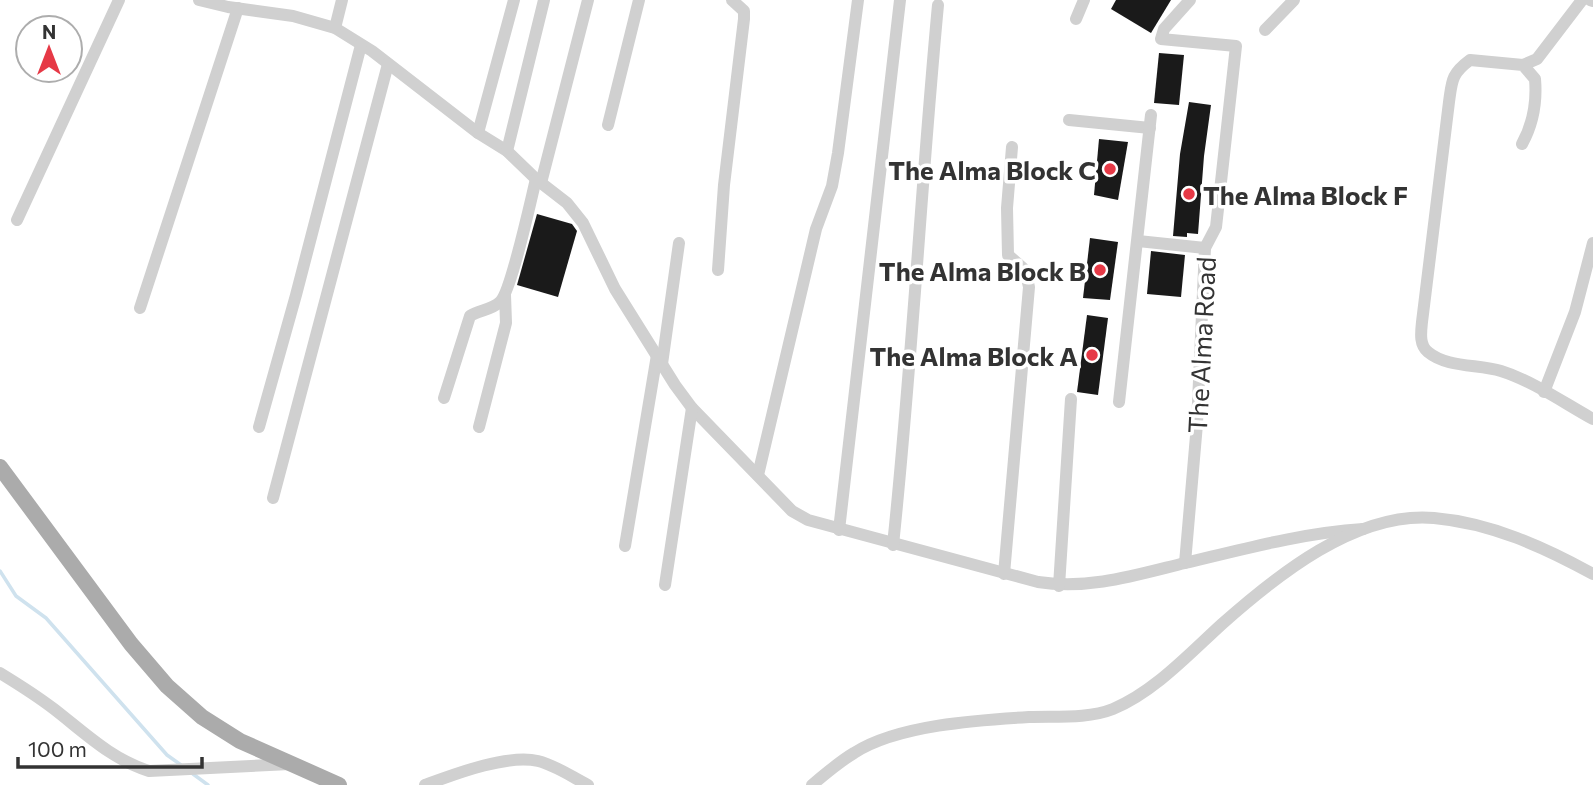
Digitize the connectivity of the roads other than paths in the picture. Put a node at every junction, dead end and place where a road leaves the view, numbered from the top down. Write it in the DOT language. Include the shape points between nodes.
graph roads {
  1 [pos="119,0"];
  2 [pos="342,0"];
  3 [pos="514,0"];
  4 [pos="544,0"];
  5 [pos="588,0"];
  6 [pos="639,0"];
  7 [pos="732,0"];
  8 [pos="858,0"];
  9 [pos="900,0"];
  10 [pos="1084,0"];
  11 [pos="1190,0"];
  12 [pos="1294,0"];
  13 [pos="1582,0"];
  14 [pos="201,1"];
  15 [pos="938,5"];
  16 [pos="237,8"];
  17 [pos="1076,19"];
  18 [pos="335,28"];
  19 [pos="1265,30"];
  20 [pos="361,44"];
  21 [pos="388,64"];
  22 [pos="1523,65"];
  23 [pos="1151,115"];
  24 [pos="1069,120"];
  25 [pos="607,125"];
  26 [pos="1150,128"];
  27 [pos="478,132"];
  28 [pos="1522,144"];
  29 [pos="1012,147"];
  30 [pos="507,151"];
  31 [pos="539,181"];
  32 [pos="17,220"];
  33 [pos="1138,241"];
  34 [pos="680,243"];
  35 [pos="1593,243"];
  36 [pos="1205,247"];
  37 [pos="718,271"];
  38 [pos="505,295"];
  39 [pos="140,308"];
  40 [pos="660,360"];
  41 [pos="1544,392"];
  42 [pos="444,398"];
  43 [pos="1070,400"];
  44 [pos="1119,402"];
  45 [pos="692,408"];
  46 [pos="1593,419"];
  47 [pos="259,427"];
  48 [pos="479,427"];
  49 [pos="0,467"];
  50 [pos="758,475"];
  51 [pos="273,498"];
  52 [pos="1363,529"];
  53 [pos="839,530"];
  54 [pos="893,545"];
  55 [pos="625,546"];
  56 [pos="1185,563"];
  57 [pos="1004,574"];
  58 [pos="1593,575"];
  59 [pos="665,585"];
  60 [pos="1059,586"];
  61 [pos="0,673"];
  62 [pos="290,764"];
  63 [pos="339,785"];
  64 [pos="425,785"];
  65 [pos="588,785"];
  66 [pos="812,785"];
  1 -- 32 [label="street"];
  2 -- 18 [label="street"];
  3 -- 27 [label="street"];
  4 -- 30 [label="street"];
  5 -- 31 [label="street"];
  6 -- 25 [label="street"];
  7 -- 37 [label="street" via="744,11 744,19"];
  8 -- 50 [label="street" via="832,186 816,229"];
  9 -- 53 [label="street"];
  10 -- 17 [label="street"];
  11 -- 36 [label="street, The Alma Road" via="1164,29 1161,39 1236,46 1216,227"];
  12 -- 19 [label="street"];
  13 -- 22 [label="street" via="1537,59"];
  14 -- 16 [label="street"];
  15 -- 54 [label="street" via="908,408"];
  16 -- 18 [label="street"];
  16 -- 39 [label="street"];
  18 -- 20 [label="street"];
  20 -- 21 [label="street"];
  20 -- 47 [label="street"];
  21 -- 27 [label="street"];
  21 -- 51 [label="street"];
  22 -- 28 [label="street" via="1535,79 1536,92 1530,131"];
  22 -- 41 [label="street" via="1470,60 1453,76 1421,337 1422,346 1434,356 1502,371"];
  23 -- 26 [label="street"];
  24 -- 26 [label="street"];
  26 -- 33 [label="street"];
  27 -- 30 [label="street"];
  29 -- 57 [label="street" via="1007,255 1025,270 1029,287"];
  30 -- 31 [label="street"];
  31 -- 38 [label="street"];
  31 -- 40 [label="street" via="583,223 615,289"];
  33 -- 36 [label="street"];
  33 -- 44 [label="street"];
  34 -- 40 [label="street"];
  35 -- 41 [label="street" via="1575,312"];
  36 -- 56 [label="street, The Alma Road"];
  38 -- 42 [label="street" via="489,309 471,316"];
  38 -- 48 [label="street" via="506,323"];
  40 -- 45 [label="street"];
  40 -- 55 [label="street"];
  41 -- 46 [label="street"];
  43 -- 60 [label="street"];
  45 -- 50 [label="street"];
  45 -- 59 [label="street"];
  49 -- 62 [label="main road" via="167,686 202,717"];
  50 -- 53 [label="street" via="792,511"];
  52 -- 56 [label="street" via="1325,531"];
  52 -- 58 [label="street" via="1432,518 1475,525 1534,544"];
  52 -- 66 [label="street" via="1263,587 1172,669 1111,709 1079,715 968,720 892,737 854,752"];
  53 -- 54 [label="street"];
  54 -- 57 [label="street"];
  56 -- 60 [label="street" via="1103,583"];
  57 -- 60 [label="street"];
  61 -- 62 [label="street" via="108,752 149,771"];
  62 -- 63 [label="main road"];
  64 -- 65 [label="street" via="526,760"];
}
